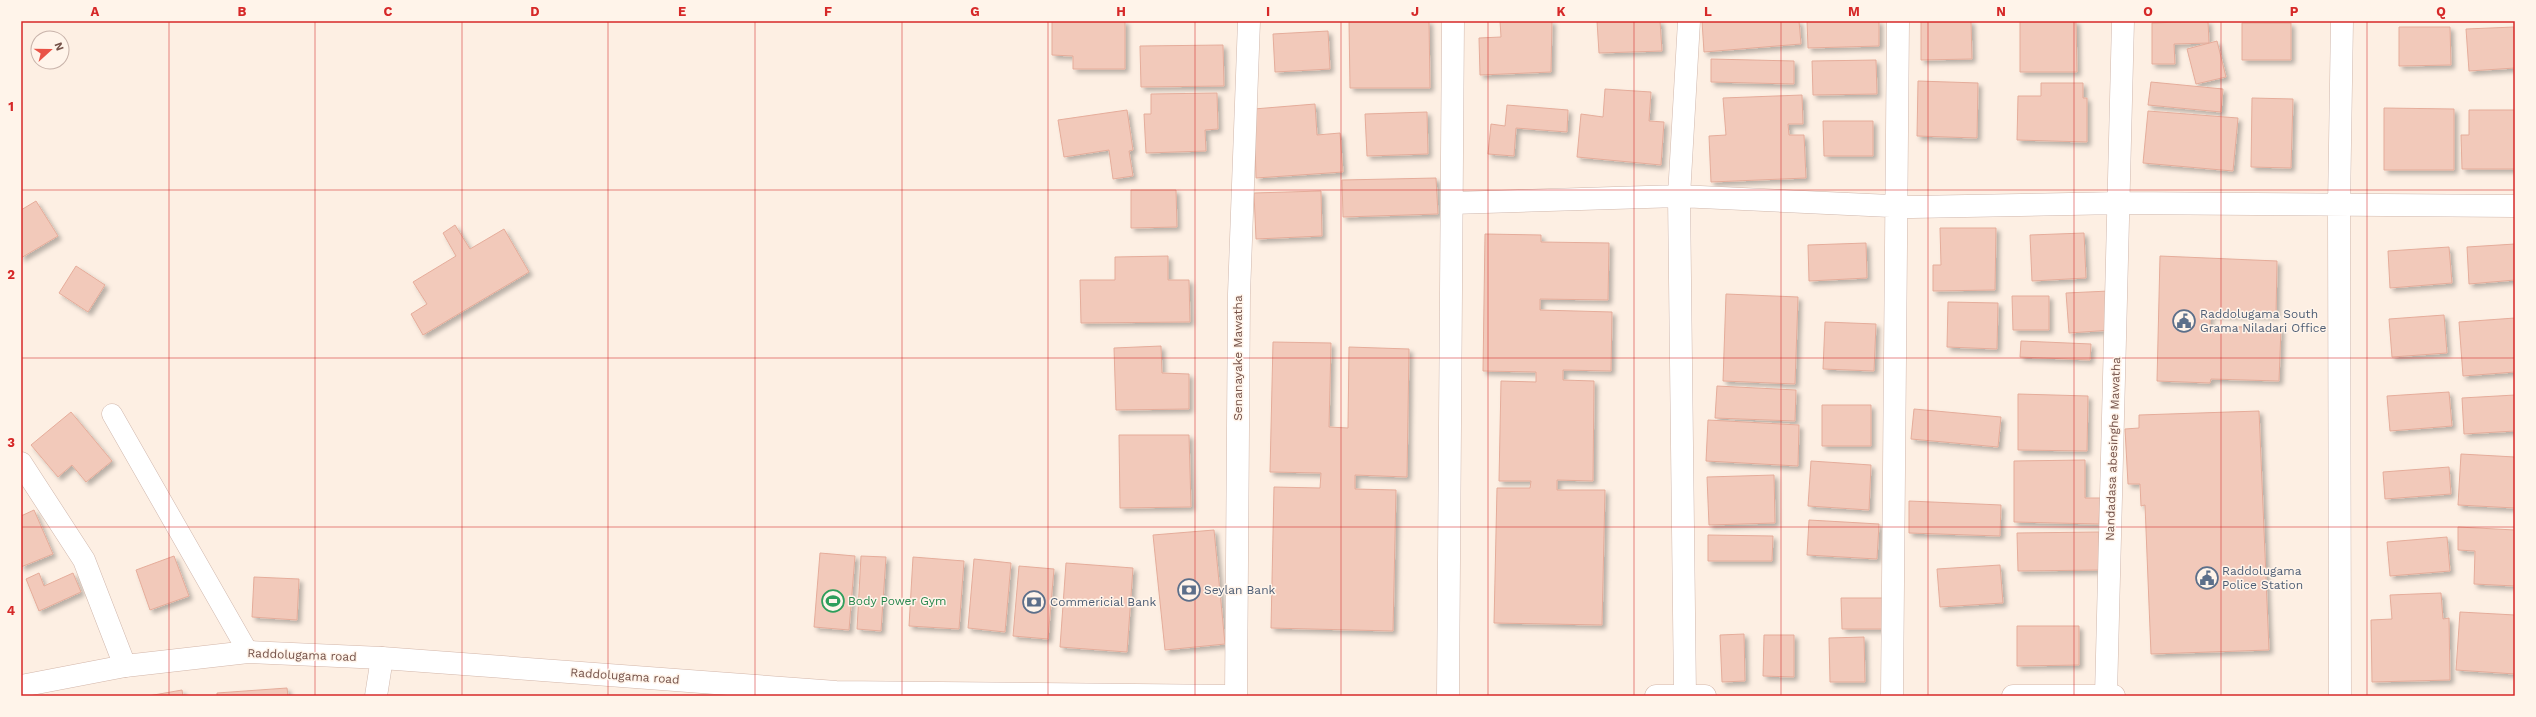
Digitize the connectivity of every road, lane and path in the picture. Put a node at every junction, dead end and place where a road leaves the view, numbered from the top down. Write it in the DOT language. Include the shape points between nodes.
graph roads {
  1 [pos="1249,21"];
  2 [pos="1453,21"];
  3 [pos="1689,21"];
  4 [pos="1898,21"];
  5 [pos="2124,21"];
  6 [pos="2342,21"];
  7 [pos="1680,196"];
  8 [pos="1452,203"];
  9 [pos="2120,203"];
  10 [pos="2339,206"];
  11 [pos="2515,206"];
  12 [pos="1896,207"];
  13 [pos="112,414"];
  14 [pos="21,463"];
  15 [pos="248,652"];
  16 [pos="382,658"];
  17 [pos="125,666"];
  18 [pos="21,686"];
  19 [pos="1058,695"];
  20 [pos="376,696"];
  21 [pos="1180,696"];
  22 [pos="1232,696"];
  23 [pos="1236,696"];
  24 [pos="1448,696"];
  25 [pos="1656,696"];
  26 [pos="1695,696"];
  27 [pos="1892,696"];
  28 [pos="2013,696"];
  29 [pos="2110,696"];
  30 [pos="2340,696"];
  1 -- 23 [label="street, Senanayake Mawatha" via="1239,294"];
  2 -- 8 [label="street"];
  3 -- 7 [label="street"];
  4 -- 12 [label="street"];
  5 -- 9 [label="street, Nandadasa abesinghe Mawatha"];
  6 -- 10 [label="street"];
  7 -- 8 [label="street"];
  7 -- 12 [label="street"];
  7 -- 26 [label="street"];
  8 -- 24 [label="street"];
  9 -- 10 [label="street"];
  9 -- 12 [label="street"];
  9 -- 29 [label="street, Nandadasa abesinghe Mawatha"];
  10 -- 11 [label="street"];
  10 -- 30 [label="street"];
  12 -- 27 [label="street"];
  13 -- 15 [label="lane"];
  14 -- 17 [label="street" via="84,560"];
  15 -- 16 [label="street, Raddolugama road"];
  15 -- 17 [label="street, Raddolugama road"];
  16 -- 19 [label="street, Raddolugama road" via="836,692"];
  16 -- 20 [label="street"];
  17 -- 18 [label="street, Raddolugama road"];
  19 -- 21 [label="street, Raddolugama road"];
  21 -- 22 [label="street, Raddolugama road"];
  25 -- 26 [label="street"];
  28 -- 29 [label="street"];
}
